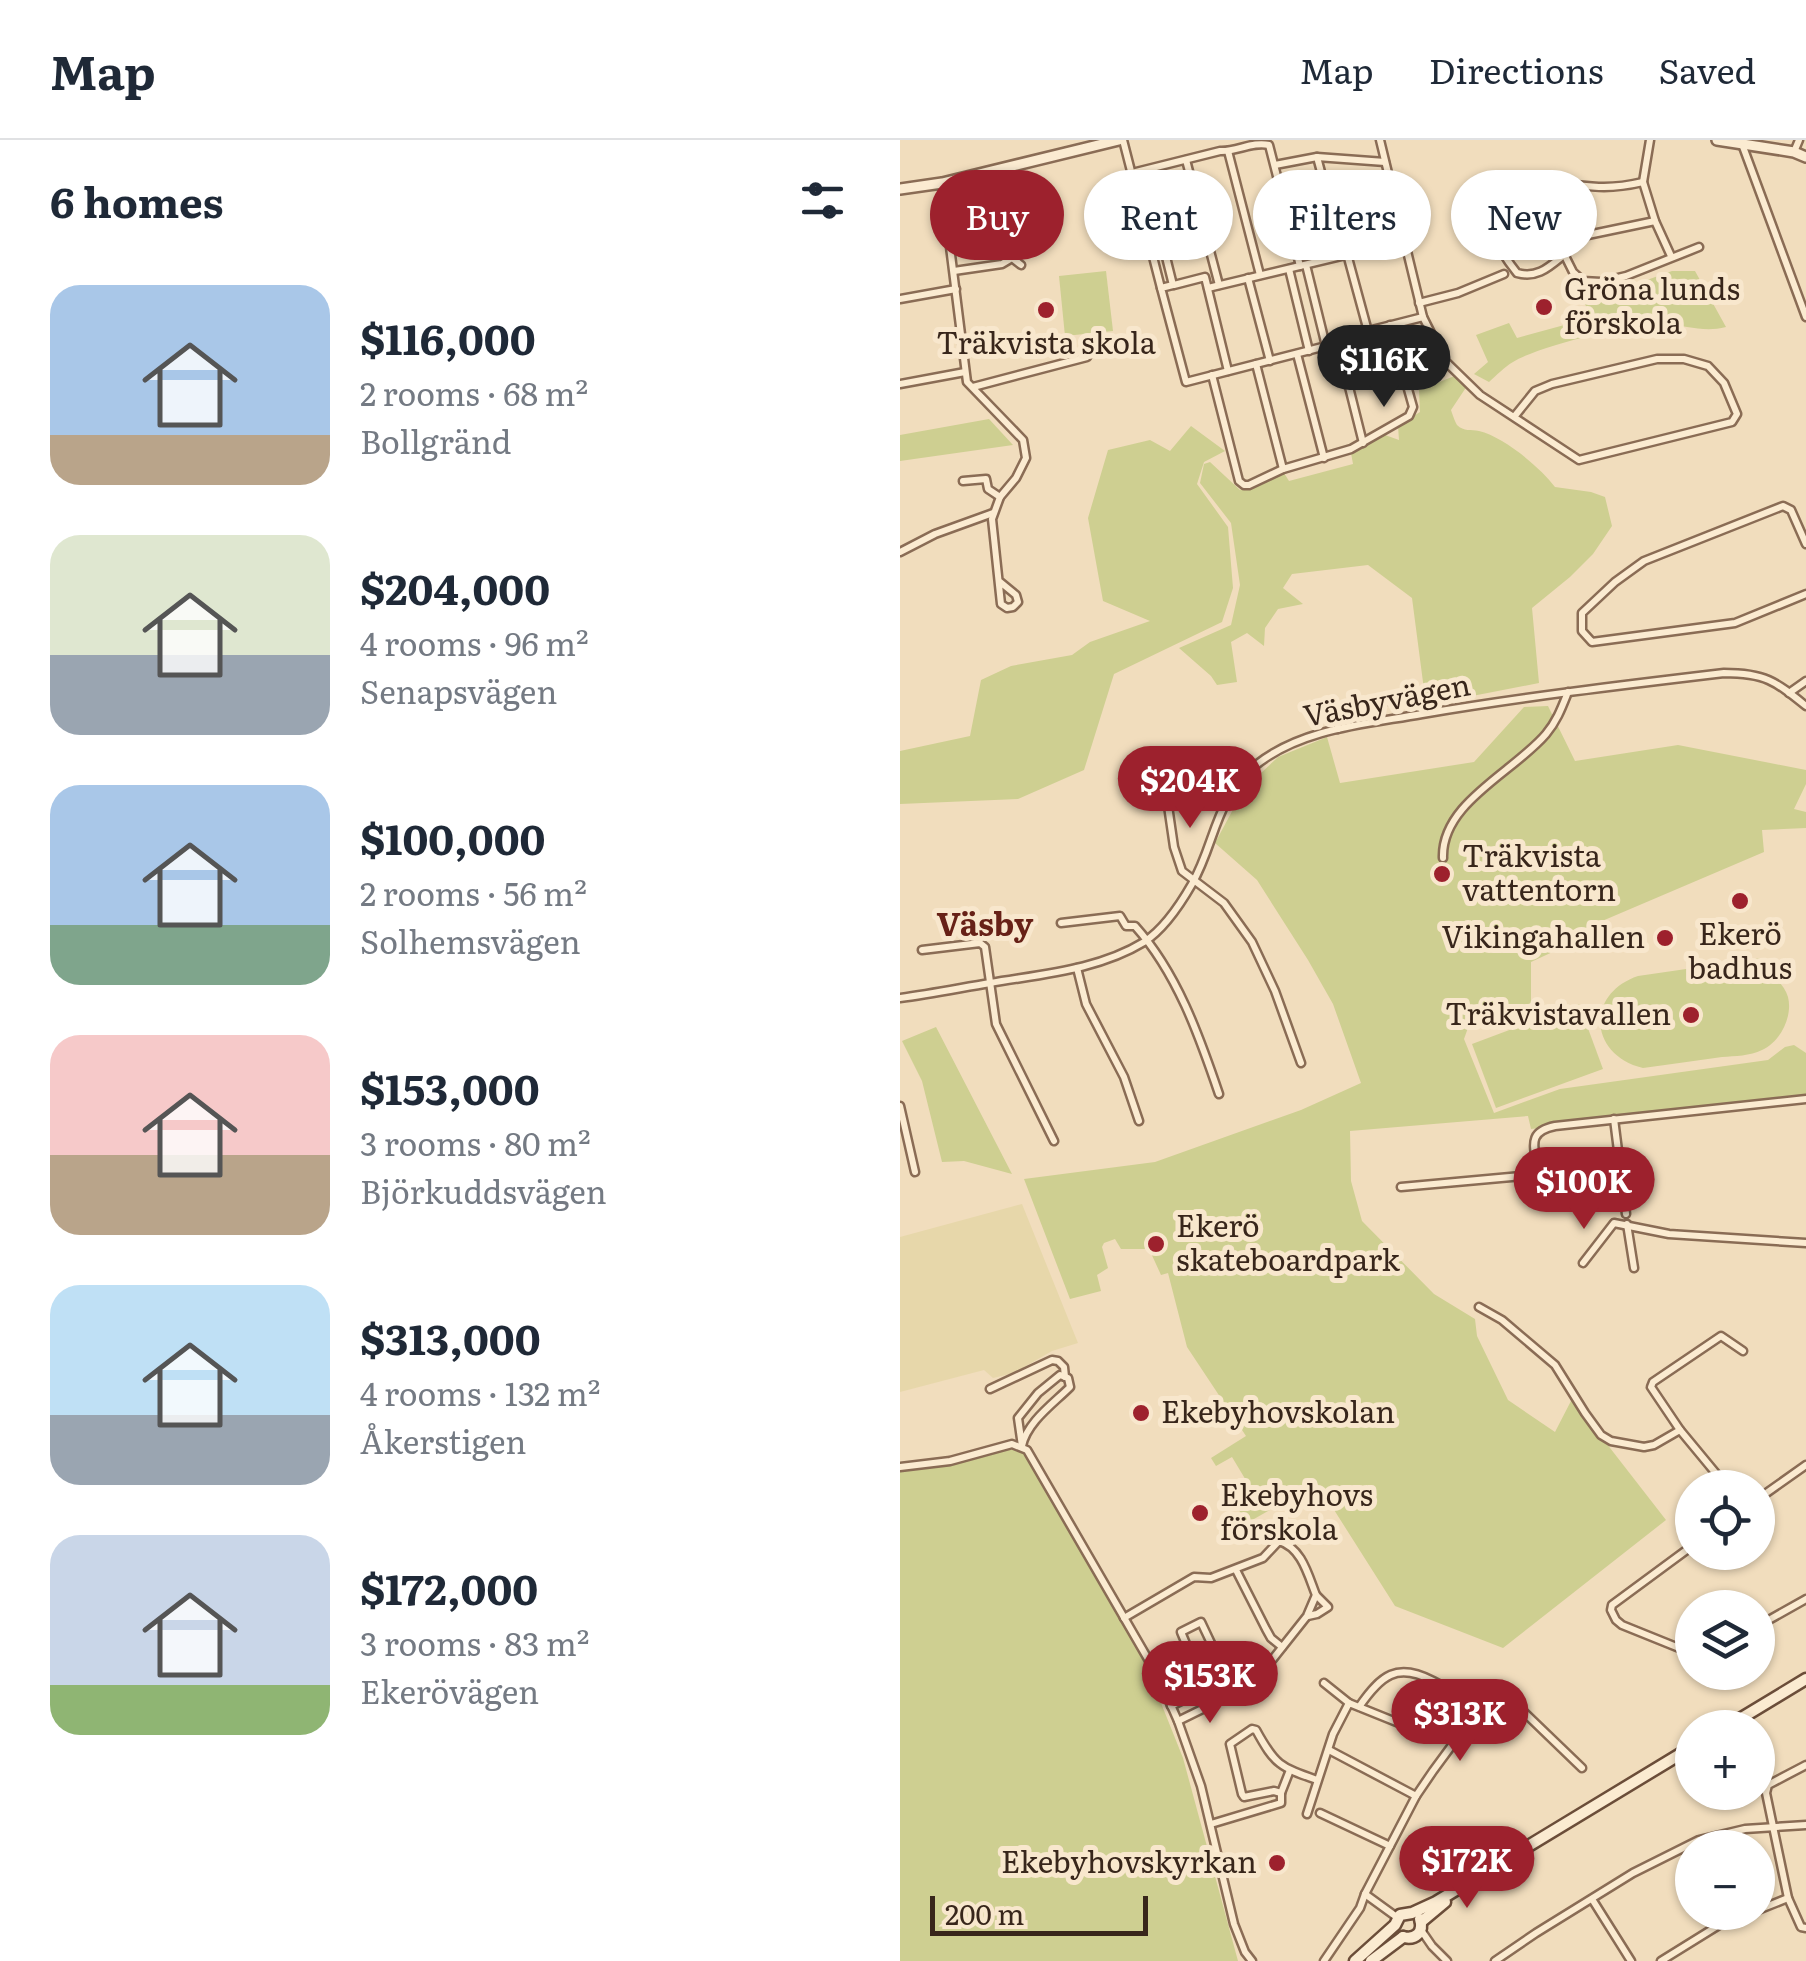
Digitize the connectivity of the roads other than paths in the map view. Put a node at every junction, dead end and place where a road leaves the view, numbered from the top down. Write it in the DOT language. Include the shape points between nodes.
graph roads {
  1 [pos="1121,140"];
  2 [pos="1380,140"];
  3 [pos="1650,140"];
  4 [pos="1717,140"];
  5 [pos="1799,140"];
  6 [pos="1742,142"];
  7 [pos="1224,151"];
  8 [pos="1794,152"];
  9 [pos="1806,156"];
  10 [pos="1317,157"];
  11 [pos="1186,160"];
  12 [pos="1385,162"];
  13 [pos="1276,165"];
  14 [pos="999,170"];
  15 [pos="1131,170"];
  16 [pos="1144,170"];
  17 [pos="1321,170"];
  18 [pos="1387,170"];
  19 [pos="1644,182"];
  20 [pos="930,185"];
  21 [pos="1597,186"];
  22 [pos="900,189"];
  23 [pos="1655,222"];
  24 [pos="1597,233"];
  25 [pos="1698,247"];
  26 [pos="1672,256"];
  27 [pos="952,260"];
  28 [pos="1154,260"];
  29 [pos="1167,260"];
  30 [pos="1324,260"];
  31 [pos="1347,260"];
  32 [pos="1409,260"];
  33 [pos="1508,260"];
  34 [pos="1557,260"];
  35 [pos="1568,260"];
  36 [pos="1020,265"];
  37 [pos="1303,265"];
  38 [pos="1289,268"];
  39 [pos="954,271"];
  40 [pos="1504,274"];
  41 [pos="1260,276"];
  42 [pos="1248,278"];
  43 [pos="1174,285"];
  44 [pos="1219,285"];
  45 [pos="1161,288"];
  46 [pos="1208,288"];
  47 [pos="956,289"];
  48 [pos="900,299"];
  49 [pos="1420,304"];
  50 [pos="1423,317"];
  51 [pos="1806,317"];
  52 [pos="1390,326"];
  53 [pos="1369,333"];
  54 [pos="1338,343"];
  55 [pos="1326,346"];
  56 [pos="1309,350"];
  57 [pos="1297,354"];
  58 [pos="1088,357"];
  59 [pos="1270,361"];
  60 [pos="1445,361"];
  61 [pos="1256,364"];
  62 [pos="1228,371"];
  63 [pos="965,372"];
  64 [pos="1405,374"];
  65 [pos="1212,375"];
  66 [pos="900,384"];
  67 [pos="972,388"];
  68 [pos="1514,417"];
  69 [pos="1363,443"];
  70 [pos="1324,458"];
  71 [pos="1283,469"];
  72 [pos="963,481"];
  73 [pos="1000,497"];
  74 [pos="994,513"];
  75 [pos="1806,544"];
  76 [pos="900,552"];
  77 [pos="999,581"];
  78 [pos="1806,594"];
  79 [pos="1806,681"];
  80 [pos="1568,692"];
  81 [pos="1789,693"];
  82 [pos="1393,700"];
  83 [pos="1806,706"];
  84 [pos="1338,729"];
  85 [pos="1209,794"];
  86 [pos="1442,858"];
  87 [pos="1194,880"];
  88 [pos="1061,922"];
  89 [pos="1147,940"];
  90 [pos="922,950"];
  91 [pos="1076,968"];
  92 [pos="990,983"];
  93 [pos="900,998"];
  94 [pos="1301,1063"];
  95 [pos="1219,1094"];
  96 [pos="1806,1098"];
  97 [pos="900,1106"];
  98 [pos="1614,1120"];
  99 [pos="1139,1121"];
  100 [pos="1054,1142"];
  101 [pos="915,1172"];
  102 [pos="1401,1187"];
  103 [pos="1626,1214"];
  104 [pos="1627,1224"];
  105 [pos="1806,1243"];
  106 [pos="1583,1263"];
  107 [pos="1634,1268"];
  108 [pos="1479,1307"];
  109 [pos="1743,1350"];
  110 [pos="1065,1377"];
  111 [pos="990,1388"];
  112 [pos="1680,1430"];
  113 [pos="1022,1446"];
  114 [pos="1806,1465"];
  115 [pos="900,1467"];
  116 [pos="1713,1470"];
  117 [pos="1775,1487"];
  118 [pos="1285,1530"];
  119 [pos="1280,1542"];
  120 [pos="1675,1559"];
  121 [pos="1236,1570"];
  122 [pos="1316,1595"];
  123 [pos="1806,1599"];
  124 [pos="1307,1616"];
  125 [pos="1775,1616"];
  126 [pos="1124,1618"];
  127 [pos="1675,1646"];
  128 [pos="1282,1647"];
  129 [pos="1806,1679"];
  130 [pos="1225,1682"];
  131 [pos="1324,1684"];
  132 [pos="1205,1689"];
  133 [pos="1349,1704"];
  134 [pos="1171,1706"];
  135 [pos="1359,1707"];
  136 [pos="1755,1710"];
  137 [pos="1178,1721"];
  138 [pos="1328,1750"];
  139 [pos="1675,1757"];
  140 [pos="1806,1765"];
  141 [pos="1582,1768"];
  142 [pos="1290,1770"];
  143 [pos="1317,1780"];
  144 [pos="1281,1793"];
  145 [pos="1416,1796"];
  146 [pos="1320,1813"];
  147 [pos="1307,1814"];
  148 [pos="1211,1824"];
  149 [pos="1806,1825"];
  150 [pos="1773,1826"];
  151 [pos="1390,1846"];
  152 [pos="1486,1871"];
  153 [pos="1364,1894"];
  154 [pos="1788,1898"];
  155 [pos="1592,1899"];
  156 [pos="1775,1903"];
  157 [pos="1412,1912"];
  158 [pos="1396,1922"];
  159 [pos="1806,1928"];
  160 [pos="1710,1930"];
  161 [pos="1414,1932"];
  162 [pos="1252,1961"];
  163 [pos="1324,1961"];
  164 [pos="1355,1961"];
  165 [pos="1371,1961"];
  166 [pos="1447,1961"];
  167 [pos="1495,1961"];
  168 [pos="1631,1961"];
  169 [pos="1661,1961"];
  1 -- 14 [label="street"];
  1 -- 15 [label="street"];
  2 -- 12 [label="street"];
  3 -- 19 [label="street"];
  4 -- 6 [label="street"];
  5 -- 8 [label="street"];
  6 -- 8 [label="street"];
  6 -- 51 [label="street"];
  7 -- 11 [label="street"];
  7 -- 13 [label="street" via="1264,143"];
  7 -- 41 [label="street"];
  8 -- 9 [label="street"];
  10 -- 12 [label="street"];
  10 -- 13 [label="street"];
  10 -- 17 [label="street"];
  11 -- 16 [label="street"];
  11 -- 44 [label="street"];
  12 -- 18 [label="street"];
  13 -- 37 [label="street"];
  19 -- 21 [label="street"];
  19 -- 23 [label="street"];
  20 -- 22 [label="street"];
  23 -- 24 [label="street"];
  23 -- 26 [label="street"];
  25 -- 26 [label="street"];
  26 -- 35 [label="street" via="1644,271 1589,282 1579,279"];
  27 -- 39 [label="street"];
  28 -- 45 [label="street"];
  29 -- 43 [label="street"];
  30 -- 37 [label="street"];
  31 -- 53 [label="street"];
  32 -- 49 [label="street"];
  33 -- 34 [label="street" via="1524,275"];
  36 -- 39 [label="street" via="1012,258"];
  37 -- 38 [label="street"];
  37 -- 55 [label="street"];
  38 -- 41 [label="street"];
  38 -- 56 [label="street"];
  39 -- 47 [label="street"];
  40 -- 49 [label="street"];
  41 -- 42 [label="street"];
  42 -- 44 [label="street"];
  42 -- 59 [label="street"];
  43 -- 45 [label="street"];
  43 -- 46 [label="street" via="1205,277"];
  44 -- 46 [label="street"];
  45 -- 65 [label="street" via="1186,382"];
  46 -- 62 [label="street"];
  47 -- 48 [label="street"];
  47 -- 63 [label="street"];
  49 -- 50 [label="street"];
  50 -- 52 [label="street"];
  50 -- 60 [label="street"];
  52 -- 53 [label="street"];
  52 -- 64 [label="street"];
  53 -- 54 [label="street"];
  53 -- 64 [label="street" via="1380,333 1391,376"];
  54 -- 55 [label="street"];
  54 -- 69 [label="street"];
  55 -- 56 [label="street"];
  56 -- 57 [label="street"];
  57 -- 59 [label="street"];
  57 -- 70 [label="street"];
  58 -- 67 [label="street"];
  59 -- 61 [label="street"];
  60 -- 64 [label="street"];
  60 -- 68 [label="street"];
  61 -- 62 [label="street"];
  61 -- 71 [label="street"];
  62 -- 65 [label="street"];
  63 -- 66 [label="street"];
  63 -- 67 [label="street"];
  64 -- 69 [label="street" via="1412,412"];
  65 -- 71 [label="street" via="1239,481 1249,485"];
  67 -- 73 [label="street" via="1023,440 1026,458"];
  68 -- 68 [label="street" via="1579,460 1732,422 1737,414 1708,366 1657,359 1534,391"];
  69 -- 70 [label="street"];
  70 -- 71 [label="street"];
  72 -- 73 [label="street" via="986,479"];
  73 -- 74 [label="street"];
  74 -- 76 [label="street"];
  74 -- 77 [label="street"];
  75 -- 78 [label="street" via="1783,506 1644,561 1582,613 1582,631 1592,642 1735,623"];
  79 -- 81 [label="street"];
  80 -- 81 [label="street, Väsbyvägen" via="1750,673"];
  80 -- 84 [label="street, Väsbyvägen"];
  80 -- 86 [label="street" via="1545,735 1455,817"];
  81 -- 83 [label="street, Väsbyvägen"];
  82 -- 84 [label="street" via="1345,706 1337,714"];
  84 -- 87 [label="street, Väsbyvägen" via="1296,741 1256,765 1218,815"];
  85 -- 87 [label="street" via="1168,799 1174,847 1182,871"];
  87 -- 89 [label="street, Väsbyvägen"];
  87 -- 94 [label="street" via="1224,903 1252,942"];
  88 -- 89 [label="street" via="1120,916"];
  89 -- 91 [label="street, Väsbyvägen"];
  89 -- 95 [label="street" via="1179,992"];
  90 -- 92 [label="street" via="980,943"];
  91 -- 92 [label="street, Väsbyvägen"];
  91 -- 99 [label="street"];
  92 -- 93 [label="street, Väsbyvägen"];
  92 -- 100 [label="street" via="996,1024"];
  96 -- 98 [label="street"];
  97 -- 101 [label="street"];
  98 -- 102 [label="street" via="1542,1129 1533,1142 1536,1170 1526,1177"];
  98 -- 103 [label="street"];
  104 -- 105 [label="street" via="1669,1234"];
  104 -- 106 [label="street" via="1614,1223"];
  104 -- 107 [label="street"];
  108 -- 112 [label="street" via="1556,1365 1612,1442 1654,1445"];
  109 -- 112 [label="street" via="1721,1336 1653,1382"];
  110 -- 111 [label="street" via="1052,1360"];
  110 -- 113 [label="street" via="1070,1387 1033,1424"];
  110 -- 113 [label="street" via="1038,1393 1018,1418"];
  112 -- 116 [label="street"];
  113 -- 115 [label="street"];
  113 -- 126 [label="street"];
  114 -- 117 [label="street"];
  118 -- 119 [label="street"];
  119 -- 121 [label="street"];
  119 -- 122 [label="street" via="1302,1559"];
  120 -- 127 [label="street" via="1610,1610 1622,1625"];
  121 -- 126 [label="street" via="1194,1577"];
  121 -- 128 [label="street" via="1266,1630"];
  122 -- 124 [label="street"];
  122 -- 124 [label="street" via="1328,1607"];
  123 -- 125 [label="street"];
  124 -- 128 [label="street"];
  126 -- 134 [label="street"];
  128 -- 130 [label="street" via="1261,1674"];
  129 -- 136 [label="main road"];
  130 -- 132 [label="street"];
  130 -- 132 [label="street" via="1201,1622 1179,1628"];
  130 -- 137 [label="street" via="1230,1695"];
  131 -- 133 [label="street"];
  132 -- 134 [label="street"];
  133 -- 135 [label="street"];
  133 -- 138 [label="street"];
  134 -- 137 [label="street"];
  135 -- 135 [label="street" via="1431,1736 1454,1695 1415,1671 1399,1671 1381,1680"];
  137 -- 148 [label="street"];
  138 -- 143 [label="street"];
  138 -- 145 [label="street"];
  139 -- 152 [label="main road"];
  140 -- 150 [label="street" via="1768,1786"];
  141 -- 145 [label="street" via="1499,1688"];
  142 -- 143 [label="street"];
  142 -- 144 [label="street"];
  142 -- 144 [label="street" via="1272,1758 1256,1730 1230,1744 1244,1797"];
  143 -- 147 [label="street"];
  144 -- 148 [label="street" via="1278,1805"];
  145 -- 151 [label="street"];
  146 -- 151 [label="street"];
  148 -- 162 [label="street" via="1234,1924"];
  149 -- 150 [label="street"];
  150 -- 154 [label="street"];
  150 -- 155 [label="street" via="1699,1840"];
  151 -- 153 [label="street"];
  152 -- 157 [label="main road"];
  152 -- 161 [label="main road"];
  153 -- 158 [label="street"];
  153 -- 163 [label="street"];
  154 -- 156 [label="street"];
  154 -- 159 [label="street"];
  155 -- 167 [label="street"];
  155 -- 168 [label="street"];
  157 -- 158 [label="main road"];
  157 -- 161 [label="main road"];
  158 -- 161 [label="main road" via="1398,1932"];
  158 -- 164 [label="main road"];
  160 -- 169 [label="street"];
  161 -- 165 [label="main road"];
  161 -- 166 [label="street"];
}
